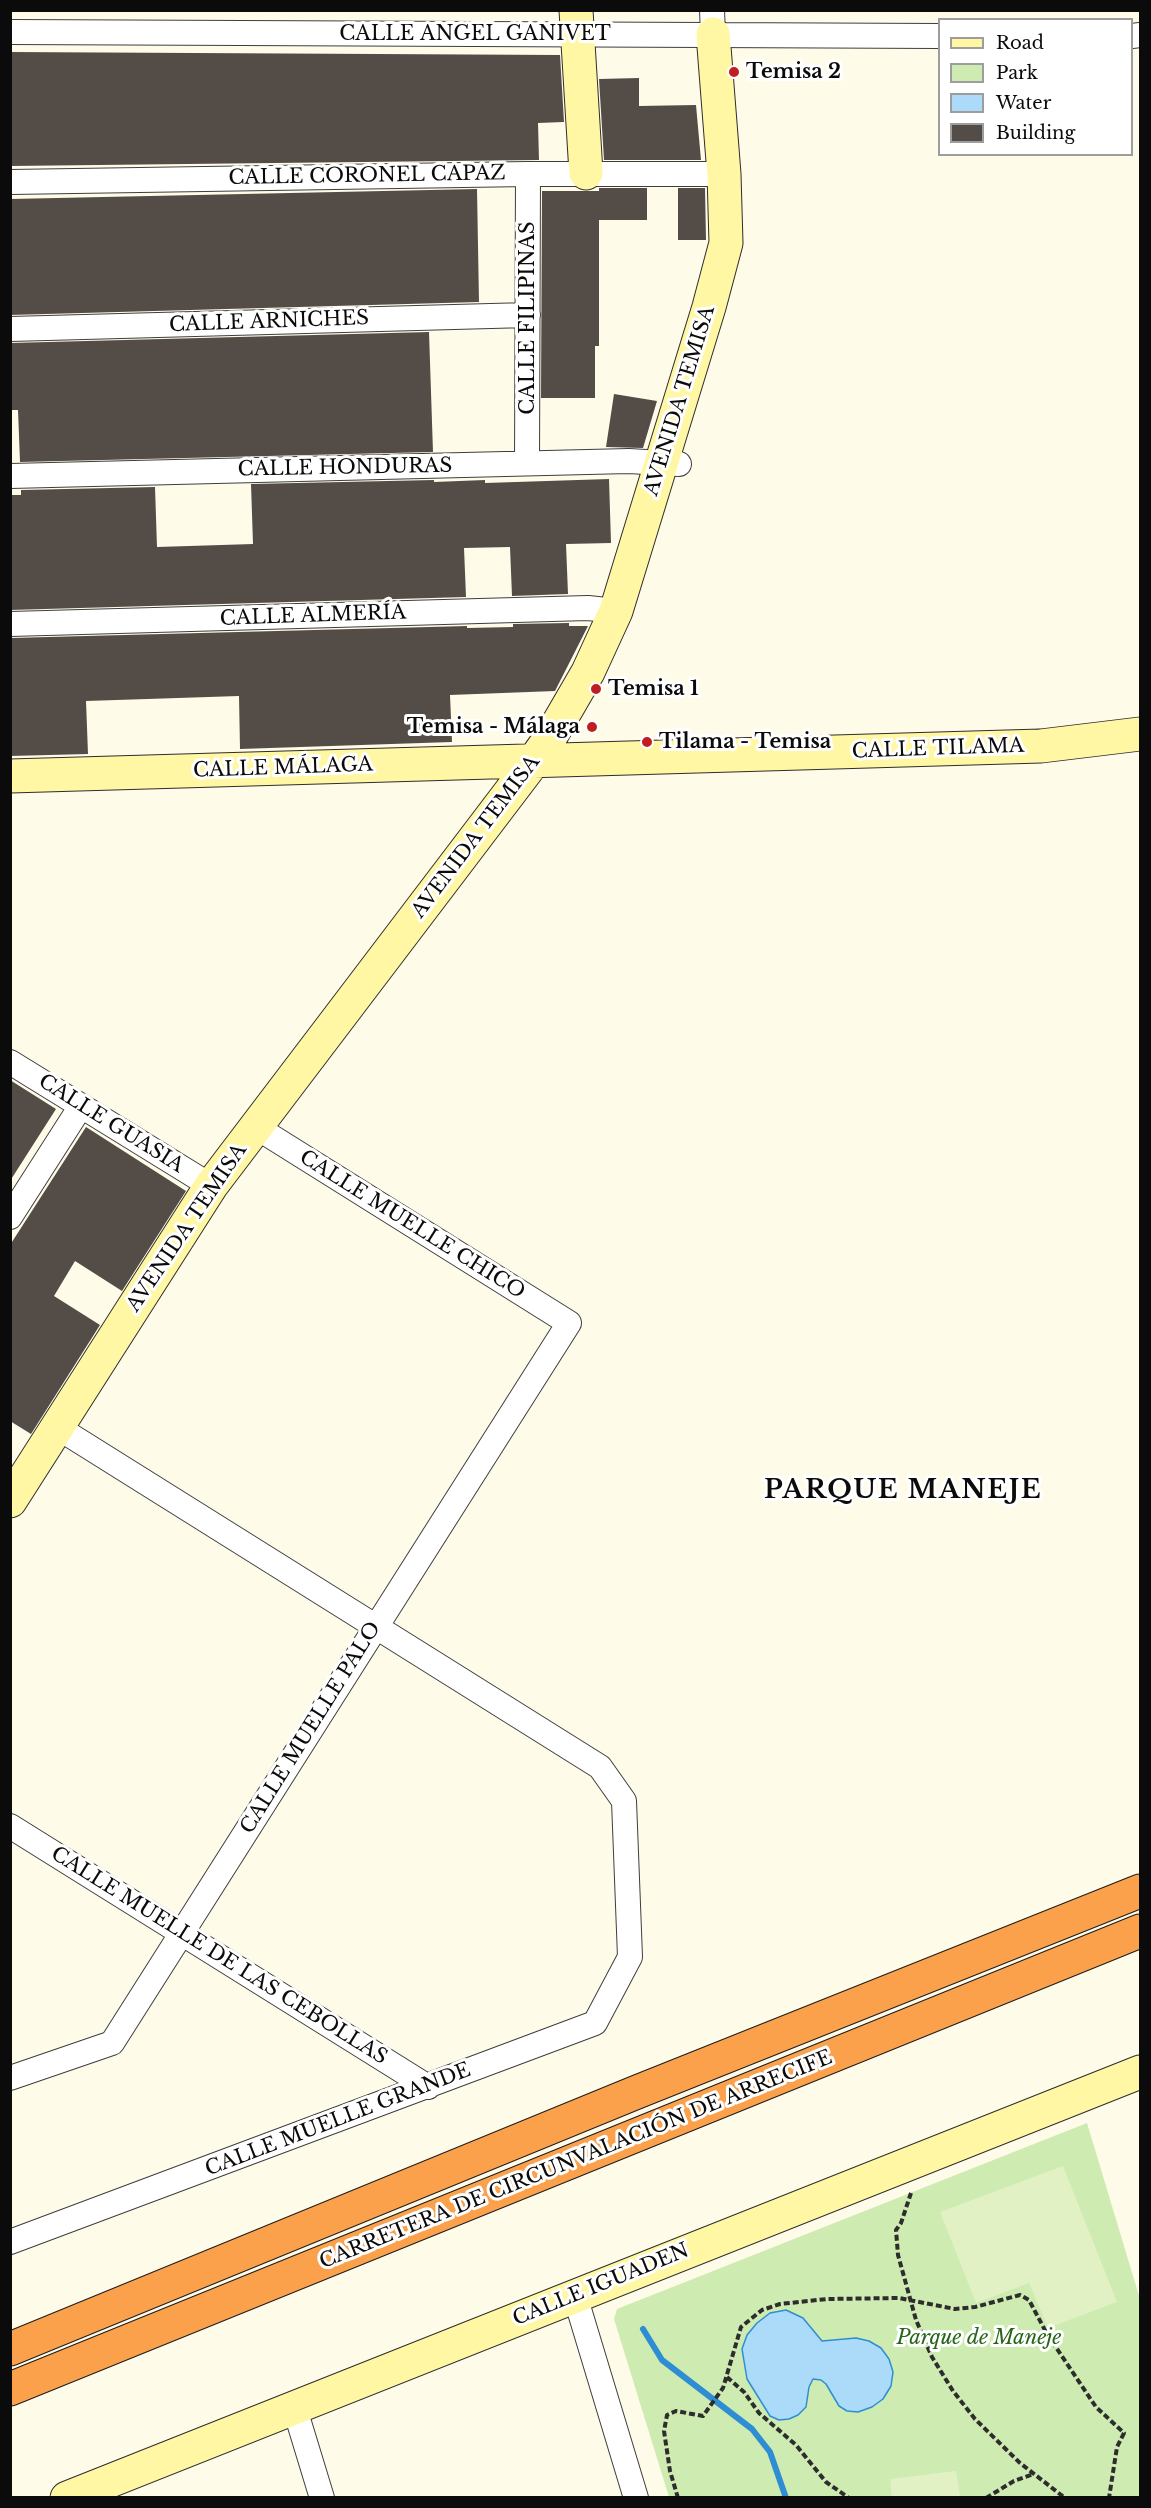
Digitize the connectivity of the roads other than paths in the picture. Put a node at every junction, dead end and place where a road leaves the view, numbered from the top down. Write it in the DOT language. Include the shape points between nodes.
graph roads {
  1 [pos="577,22"];
  2 [pos="719,26"];
  3 [pos="10,33"];
  4 [pos="938,36"];
  5 [pos="586,173"];
  6 [pos="528,174"];
  7 [pos="724,174"];
  8 [pos="10,182"];
  9 [pos="528,315"];
  10 [pos="10,329"];
  11 [pos="527,463"];
  12 [pos="670,464"];
  13 [pos="10,476"];
  14 [pos="615,611"];
  15 [pos="10,624"];
  16 [pos="1140,734"];
  17 [pos="544,761"];
  18 [pos="10,776"];
  19 [pos="10,1062"];
  20 [pos="81,1106"];
  21 [pos="256,1126"];
  22 [pos="211,1186"];
  23 [pos="10,1217"];
  24 [pos="569,1323"];
  25 [pos="57,1427"];
  26 [pos="10,1501"];
  27 [pos="374,1628"];
  28 [pos="10,1826"];
  29 [pos="1140,1891"];
  30 [pos="1140,1931"];
  31 [pos="182,1933"];
  32 [pos="1138,2072"];
  33 [pos="10,2078"];
  34 [pos="428,2086"];
  35 [pos="10,2242"];
  36 [pos="575,2296"];
  37 [pos="10,2349"];
  38 [pos="10,2389"];
  39 [pos="294,2406"];
  40 [pos="67,2497"];
  41 [pos="322,2498"];
  42 [pos="636,2498"];
  1 -- 2 [label="street, CALLE ANGEL GANIVET"];
  1 -- 3 [label="street, CALLE ANGEL GANIVET"];
  1 -- 5 [label="street"];
  2 -- 4 [label="street, CALLE ANGEL GANIVET"];
  2 -- 7 [label="street, AVENIDA TEMISA"];
  2 -- 12 [label="street, AVENIDA TEMISA" via="741,173 741,248"];
  5 -- 6 [label="street, CALLE CORONEL CAPAZ"];
  5 -- 7 [label="street, CALLE CORONEL CAPAZ"];
  6 -- 8 [label="street, CALLE CORONEL CAPAZ"];
  6 -- 9 [label="street, CALLE FILIPINAS"];
  7 -- 12 [label="street, AVENIDA TEMISA" via="726,243"];
  9 -- 10 [label="street, CALLE ARNICHES"];
  9 -- 11 [label="street, CALLE FILIPINAS"];
  11 -- 12 [label="street, CALLE HONDURAS"];
  11 -- 13 [label="street, CALLE HONDURAS"];
  12 -- 14 [label="street, AVENIDA TEMISA"];
  12 -- 17 [label="street, AVENIDA TEMISA" via="636,608 624,640"];
  14 -- 15 [label="street, CALLE ALMERÍA" via="588,608"];
  14 -- 17 [label="street, AVENIDA TEMISA" via="588,672 548,741"];
  16 -- 17 [label="street, CALLE TILAMA" via="1041,746"];
  17 -- 18 [label="street, CALLE MÁLAGA"];
  17 -- 21 [label="street, AVENIDA TEMISA"];
  19 -- 20 [label="street, CALLE GUASIA"];
  20 -- 22 [label="street, CALLE GUASIA"];
  20 -- 23 [label="street"];
  21 -- 22 [label="street, AVENIDA TEMISA"];
  21 -- 24 [label="street, CALLE MUELLE CHICO"];
  22 -- 25 [label="street, AVENIDA TEMISA"];
  24 -- 27 [label="street, CALLE MUELLE PALO"];
  25 -- 26 [label="street, AVENIDA TEMISA"];
  25 -- 27 [label="street"];
  27 -- 31 [label="street, CALLE MUELLE PALO"];
  27 -- 34 [label="street, CALLE MUELLE GRANDE" via="600,1767 624,1801 630,1958 595,2023"];
  28 -- 31 [label="street, CALLE MUELLE DE LAS CEBOLLAS"];
  29 -- 37 [label="highway, CARRETERA DE CIRCUNVALACIÓN DE ARRECIFE"];
  30 -- 38 [label="highway, CARRETERA DE CIRCUNVALACIÓN DE ARRECIFE"];
  31 -- 33 [label="street, CALLE MUELLE PALO" via="112,2043"];
  31 -- 34 [label="street, CALLE MUELLE DE LAS CEBOLLAS"];
  32 -- 36 [label="street, CALLE IGUADEN"];
  34 -- 35 [label="street, CALLE MUELLE GRANDE"];
  36 -- 39 [label="street, CALLE IGUADEN"];
  36 -- 42 [label="street"];
  39 -- 40 [label="street, CALLE IGUADEN"];
  39 -- 41 [label="street"];
}
